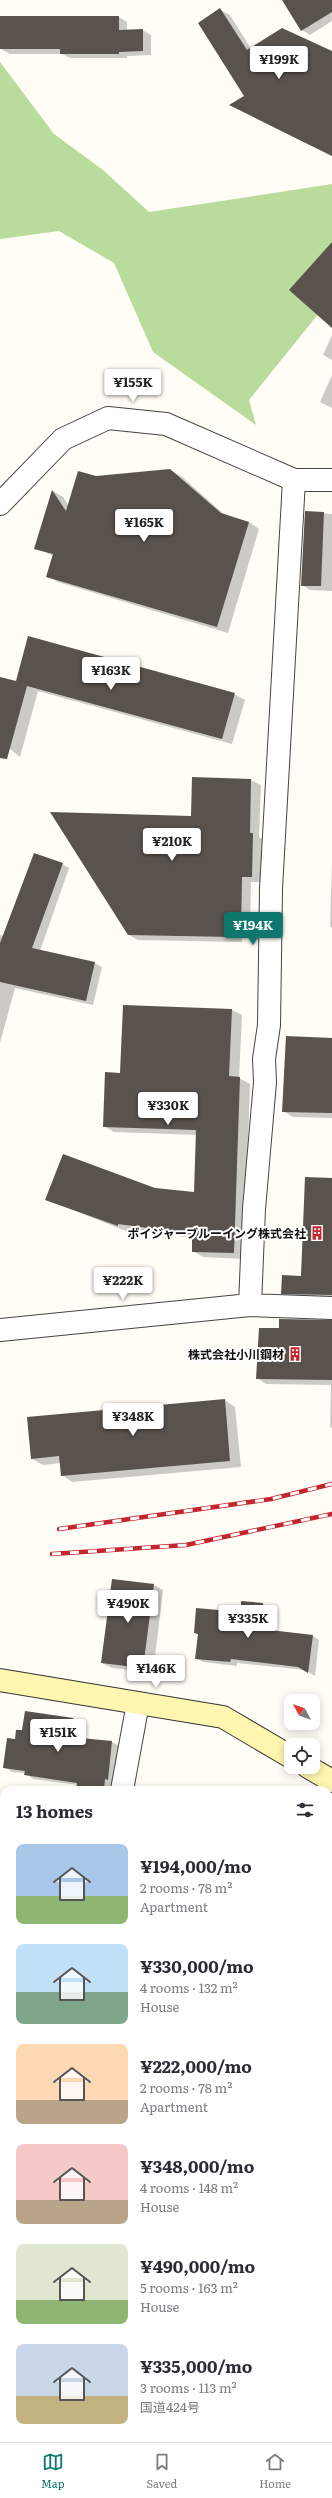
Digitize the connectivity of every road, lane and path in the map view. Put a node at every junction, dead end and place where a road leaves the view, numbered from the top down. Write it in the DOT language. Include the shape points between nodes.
graph roads {
  1 [pos="294,480"];
  2 [pos="332,480"];
  3 [pos="0,504"];
  4 [pos="250,1305"];
  5 [pos="332,1308"];
  6 [pos="0,1330"];
  7 [pos="0,1680"];
  8 [pos="138,1703"];
  9 [pos="284,1753"];
  10 [pos="320,1774"];
  11 [pos="332,1781"];
  12 [pos="123,1786"];
  1 -- 2 [label="street"];
  1 -- 3 [label="street" via="166,424 108,418 63,440"];
  1 -- 4 [label="street" via="271,889 269,1025 264,1059 265,1082 254,1209"];
  4 -- 5 [label="street"];
  4 -- 6 [label="street"];
  7 -- 8 [label="street"];
  8 -- 9 [label="street" via="223,1717"];
  8 -- 12 [label="street"];
  10 -- 11 [label="street"];
}
